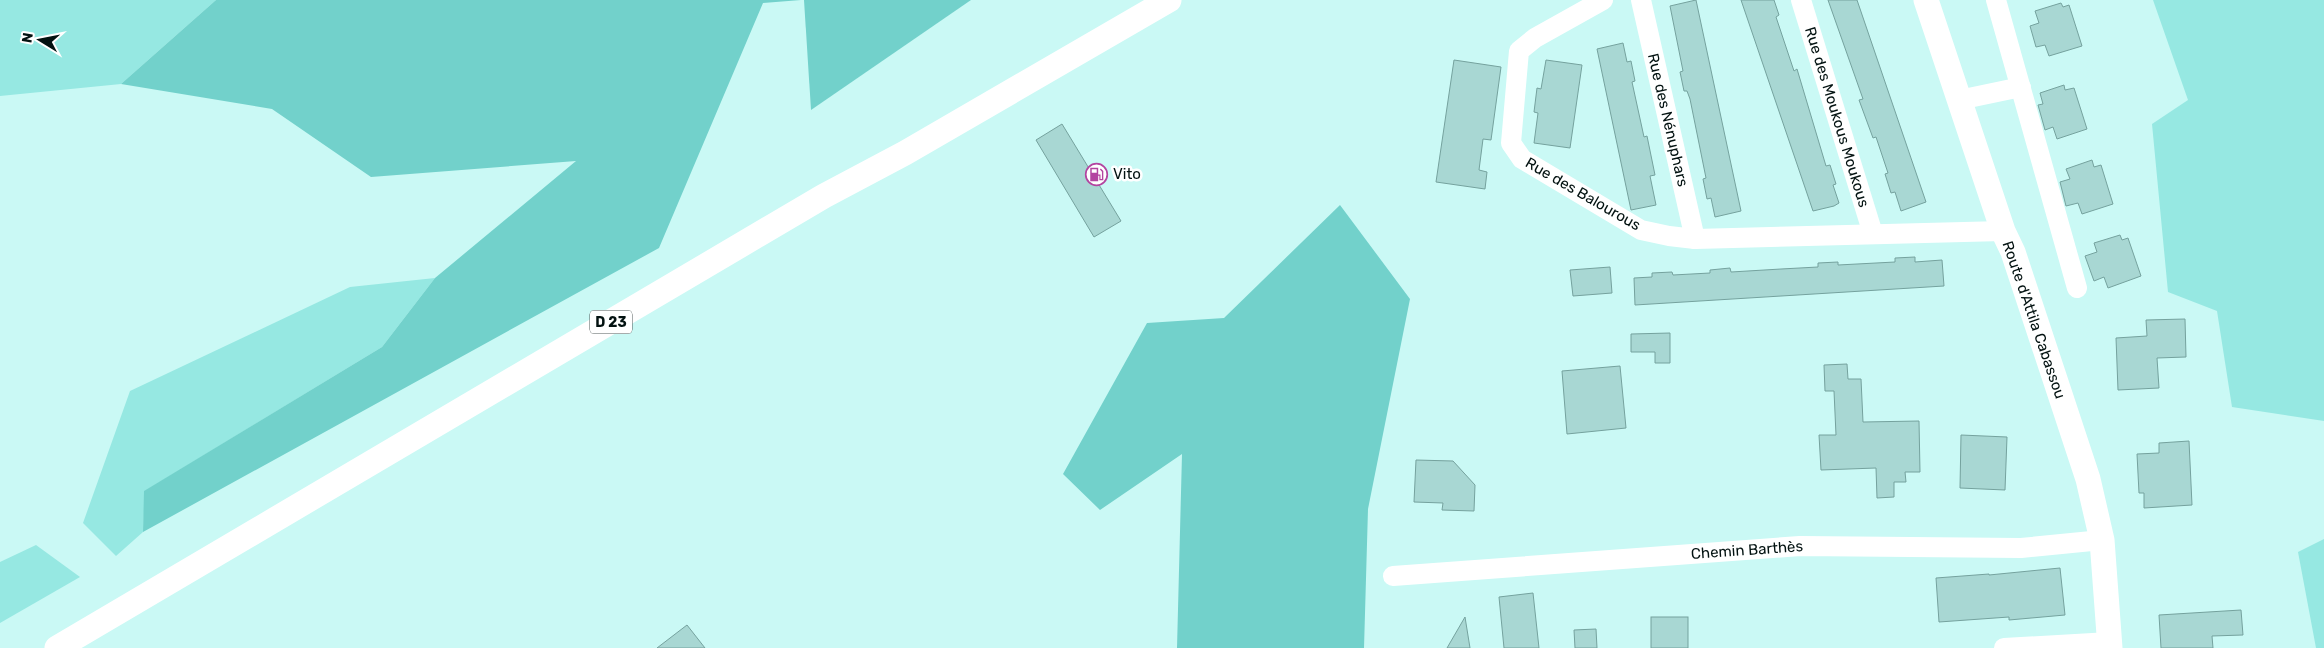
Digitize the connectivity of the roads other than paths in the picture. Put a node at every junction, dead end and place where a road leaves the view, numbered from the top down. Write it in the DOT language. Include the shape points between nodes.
graph roads {
  1 [pos="1168,0"];
  2 [pos="1603,0"];
  3 [pos="1641,0"];
  4 [pos="1801,0"];
  5 [pos="1926,0"];
  6 [pos="1996,0"];
  7 [pos="2021,88"];
  8 [pos="1959,100"];
  9 [pos="2003,231"];
  10 [pos="1873,234"];
  11 [pos="1694,239"];
  12 [pos="2076,288"];
  13 [pos="2102,540"];
  14 [pos="1393,576"];
  15 [pos="2110,645"];
  16 [pos="57,648"];
  17 [pos="2004,648"];
  1 -- 16 [label="main road, D 23" via="816,201"];
  2 -- 11 [label="street, Rue des Balourous" via="1535,38 1519,51 1512,143 1522,159 1641,230"];
  3 -- 11 [label="street, Rue des Nénuphars"];
  4 -- 10 [label="street, Rue des Moukous Moukous"];
  5 -- 8 [label="main road, Route d'Attila Cabassou"];
  6 -- 7 [label="street"];
  7 -- 8 [label="street"];
  7 -- 12 [label="street"];
  8 -- 9 [label="main road, Route d'Attila Cabassou"];
  9 -- 10 [label="street, Rue des Balourous"];
  9 -- 13 [label="main road, Route d'Attila Cabassou" via="2013,252 2088,479"];
  10 -- 11 [label="street, Rue des Balourous"];
  13 -- 14 [label="street, Chemin Barthès" via="2021,548 1800,546"];
  13 -- 15 [label="main road, Route d'Attila Cabassou"];
  15 -- 17 [label="street"];
}
